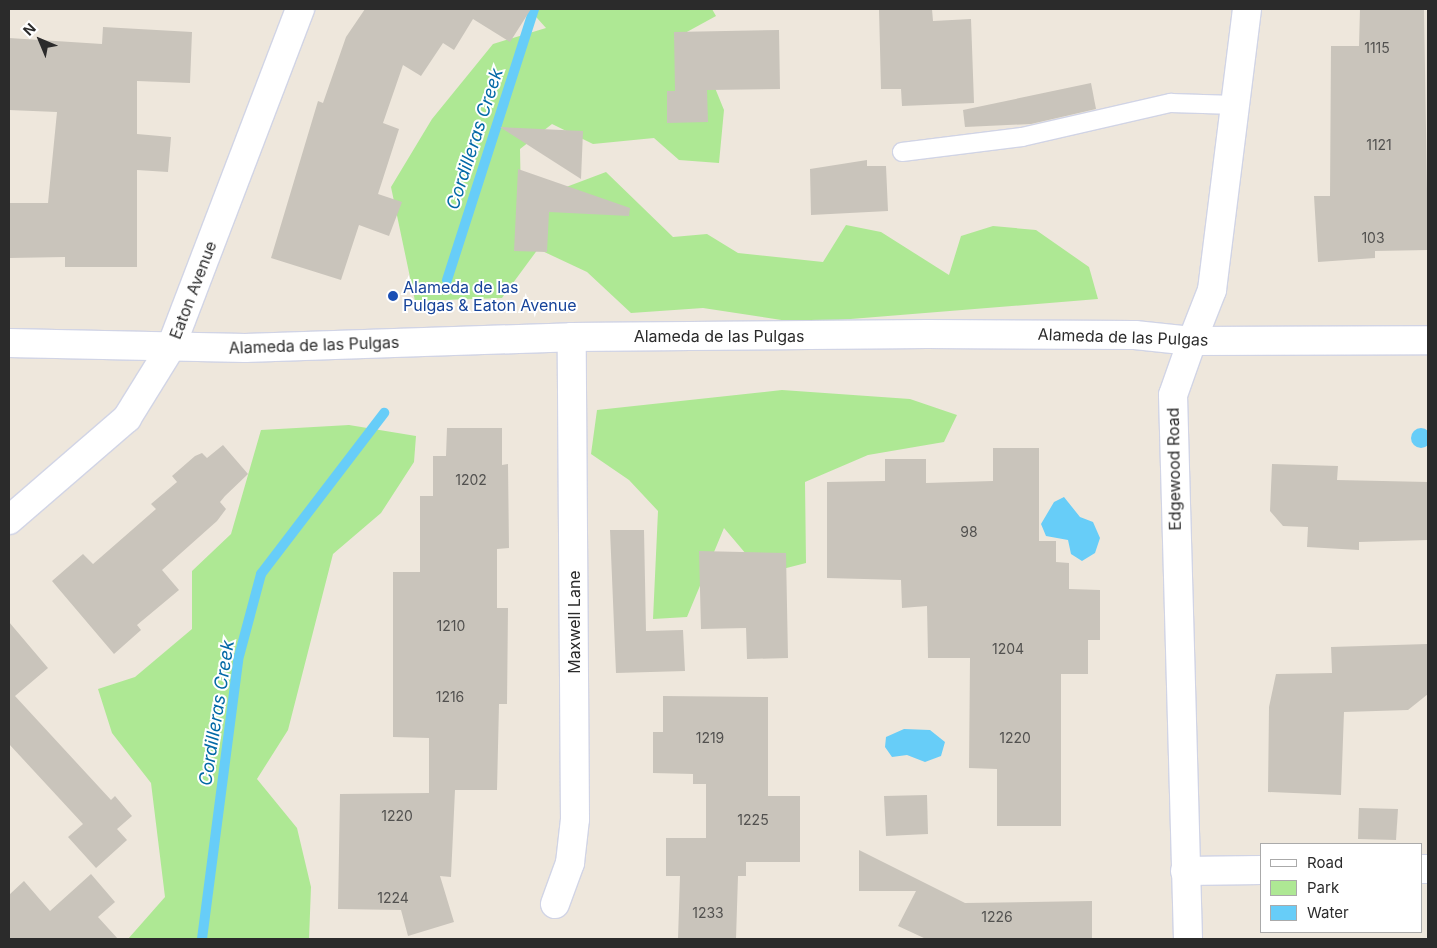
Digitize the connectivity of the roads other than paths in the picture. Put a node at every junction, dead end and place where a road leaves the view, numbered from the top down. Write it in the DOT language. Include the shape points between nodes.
graph roads {
  1 [pos="300,9"];
  2 [pos="1247,9"];
  3 [pos="1235,105"];
  4 [pos="902,152"];
  5 [pos="572,337"];
  6 [pos="1428,340"];
  7 [pos="1192,341"];
  8 [pos="9,343"];
  9 [pos="171,347"];
  10 [pos="9,520"];
  11 [pos="1260,870"];
  12 [pos="1185,871"];
  13 [pos="555,904"];
  14 [pos="1188,939"];
  1 -- 9 [label="main road, Eaton Avenue"];
  2 -- 3 [label="main road, Edgewood Road"];
  3 -- 4 [label="lane" via="1171,103 1022,137"];
  3 -- 7 [label="main road, Edgewood Road" via="1212,290"];
  5 -- 7 [label="main road, Alameda de las Pulgas" via="1135,335"];
  5 -- 9 [label="main road, Alameda de las Pulgas"];
  5 -- 13 [label="main road, Maxwell Lane" via="575,819 570,863"];
  6 -- 7 [label="main road, Alameda de las Pulgas"];
  7 -- 12 [label="main road, Edgewood Road" via="1173,395"];
  8 -- 9 [label="main road, Alameda de las Pulgas"];
  9 -- 10 [label="main road, Eaton Avenue" via="127,418"];
  11 -- 12 [label="main road"];
  12 -- 14 [label="main road, Edgewood Road"];
}
